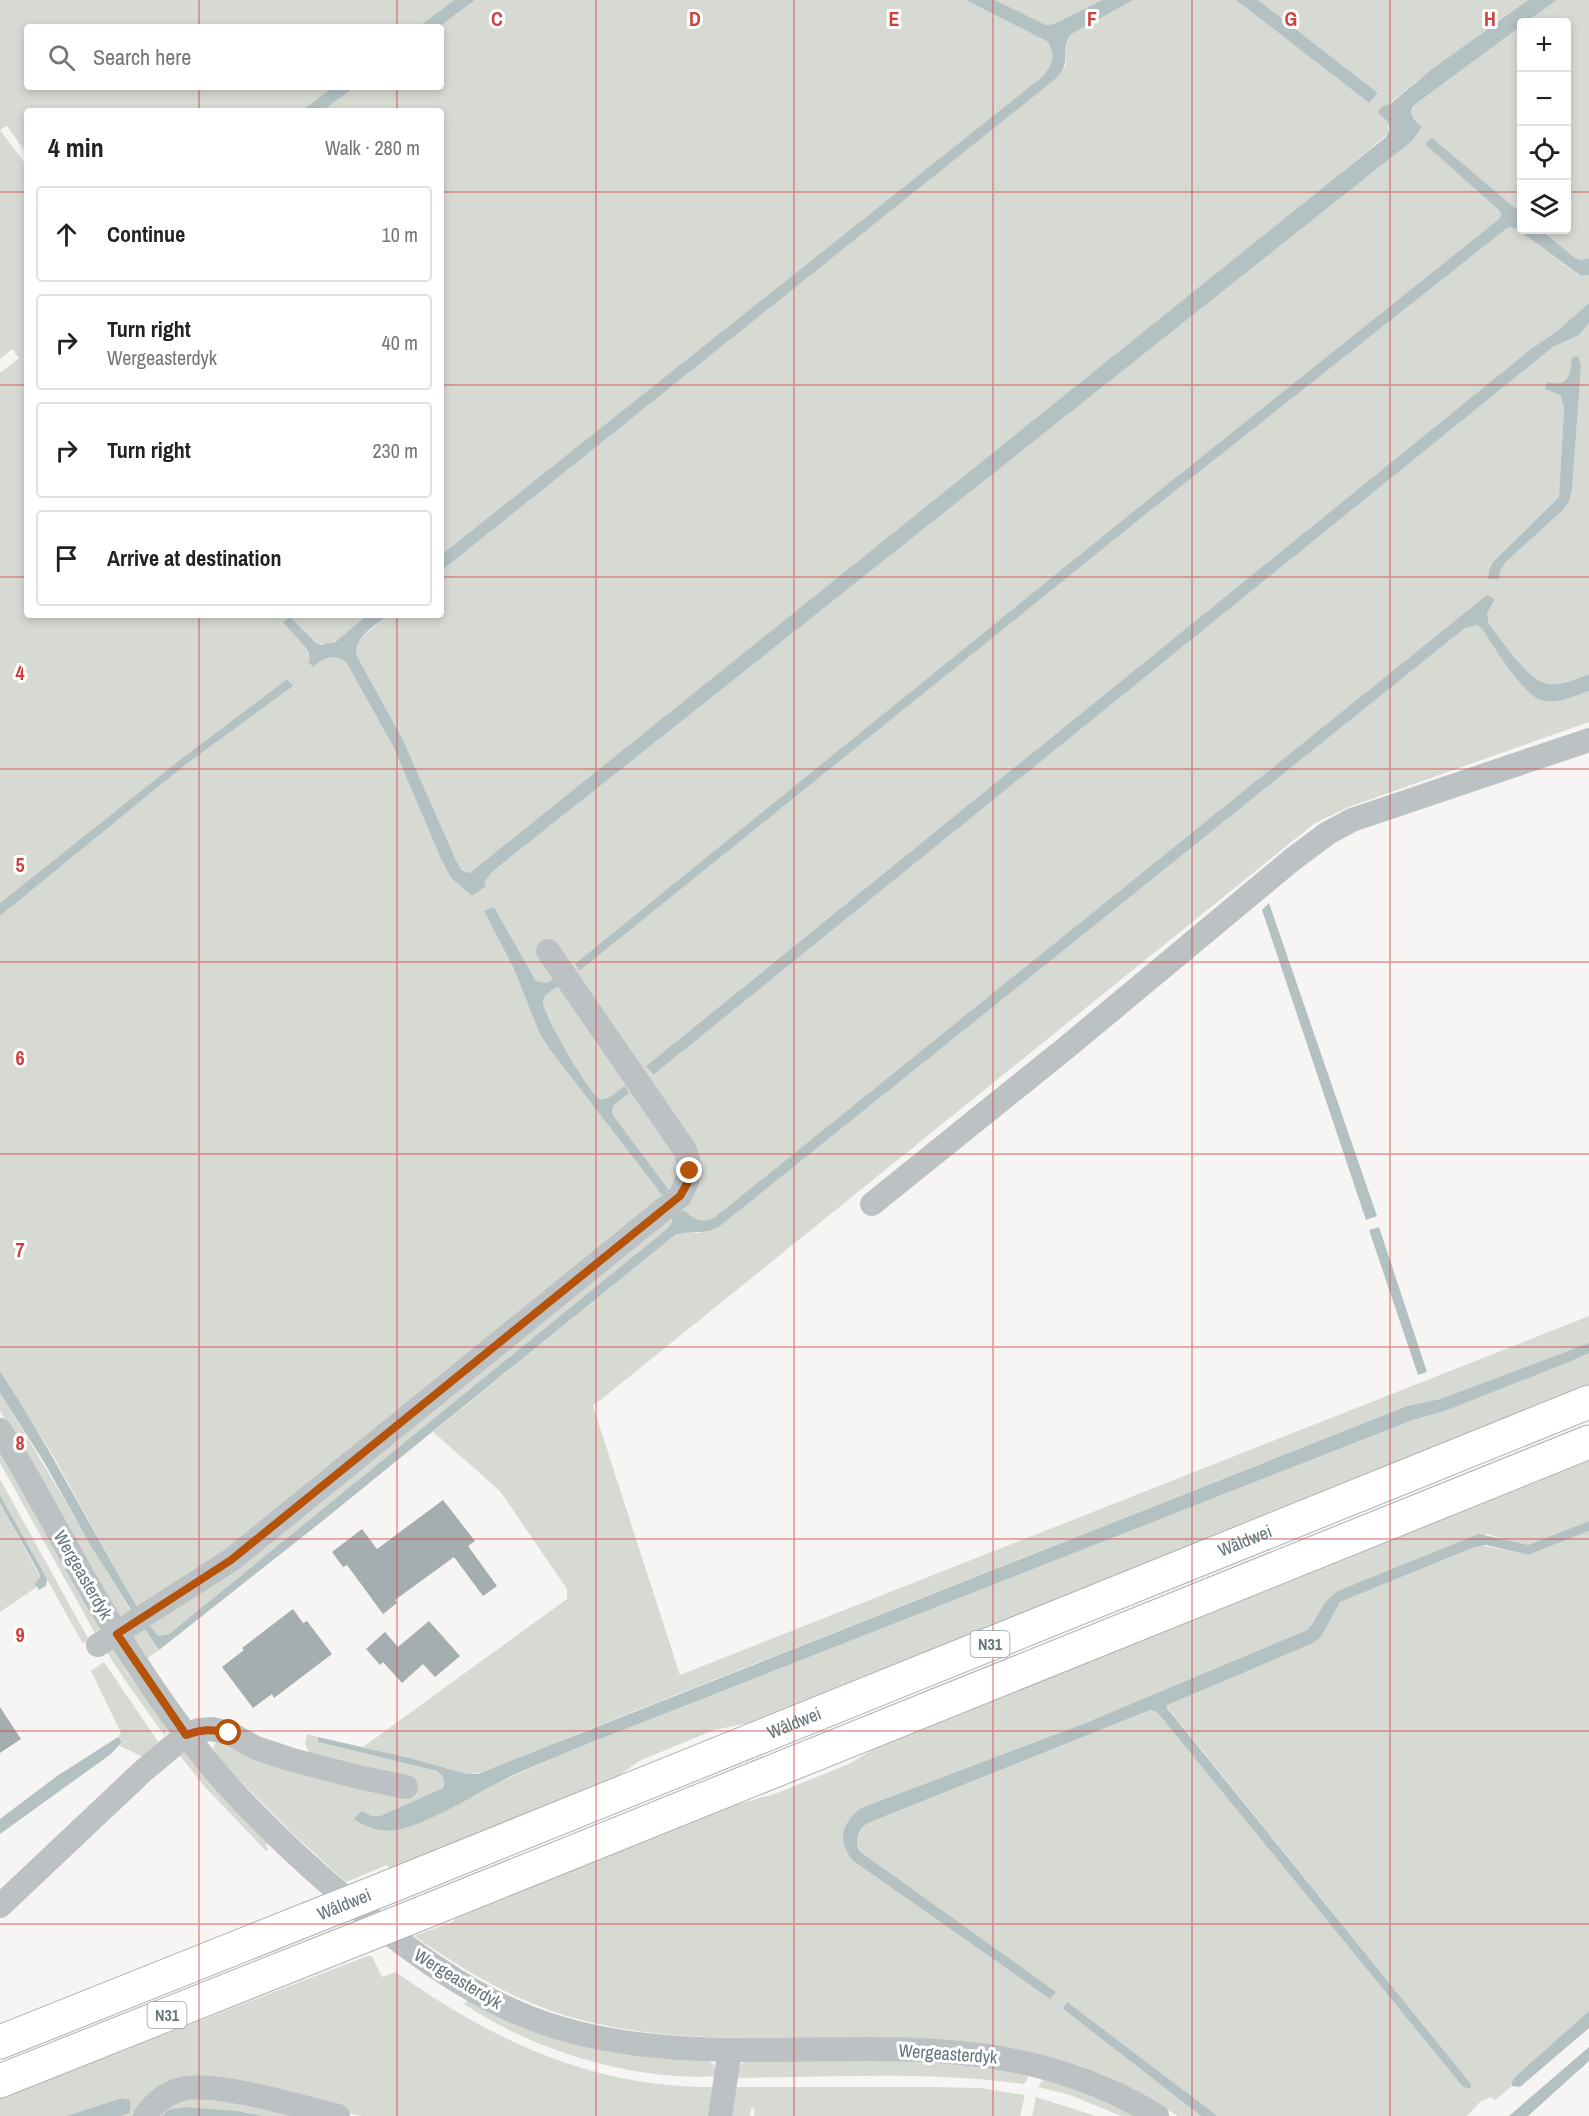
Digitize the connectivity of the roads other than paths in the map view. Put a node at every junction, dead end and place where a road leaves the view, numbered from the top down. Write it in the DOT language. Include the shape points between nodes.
graph roads {
  1 [pos="1589,740"];
  2 [pos="548,951"];
  3 [pos="872,1204"];
  4 [pos="1589,1402"];
  5 [pos="0,1430"];
  6 [pos="1589,1442"];
  7 [pos="108,1640"];
  8 [pos="186,1735"];
  9 [pos="406,1787"];
  10 [pos="0,1906"];
  11 [pos="0,2042"];
  12 [pos="730,2050"];
  13 [pos="0,2081"];
  14 [pos="145,2116"];
  15 [pos="338,2116"];
  16 [pos="720,2116"];
  17 [pos="1157,2116"];
  1 -- 3 [label="street" via="1352,820 1328,833"];
  2 -- 7 [label="street" via="685,1150 690,1171 680,1196 231,1560"];
  4 -- 11 [label="highway, Wâldwei / N31, bridge"];
  5 -- 7 [label="street, Wergeasterdyk"];
  6 -- 13 [label="highway, Wâldwei / N31, bridge"];
  7 -- 8 [label="street, Wergeasterdyk"];
  8 -- 9 [label="street" via="212,1729 229,1733 256,1748 289,1759"];
  8 -- 10 [label="street"];
  8 -- 12 [label="street, Wergeasterdyk" via="262,1823 328,1884 406,1948 476,1992 521,2014 575,2032 663,2048"];
  12 -- 16 [label="street"];
  12 -- 17 [label="street, Wergeasterdyk" via="932,2050 1009,2058 1099,2086"];
  14 -- 15 [label="street" via="171,2092 193,2087 260,2097"];
}
